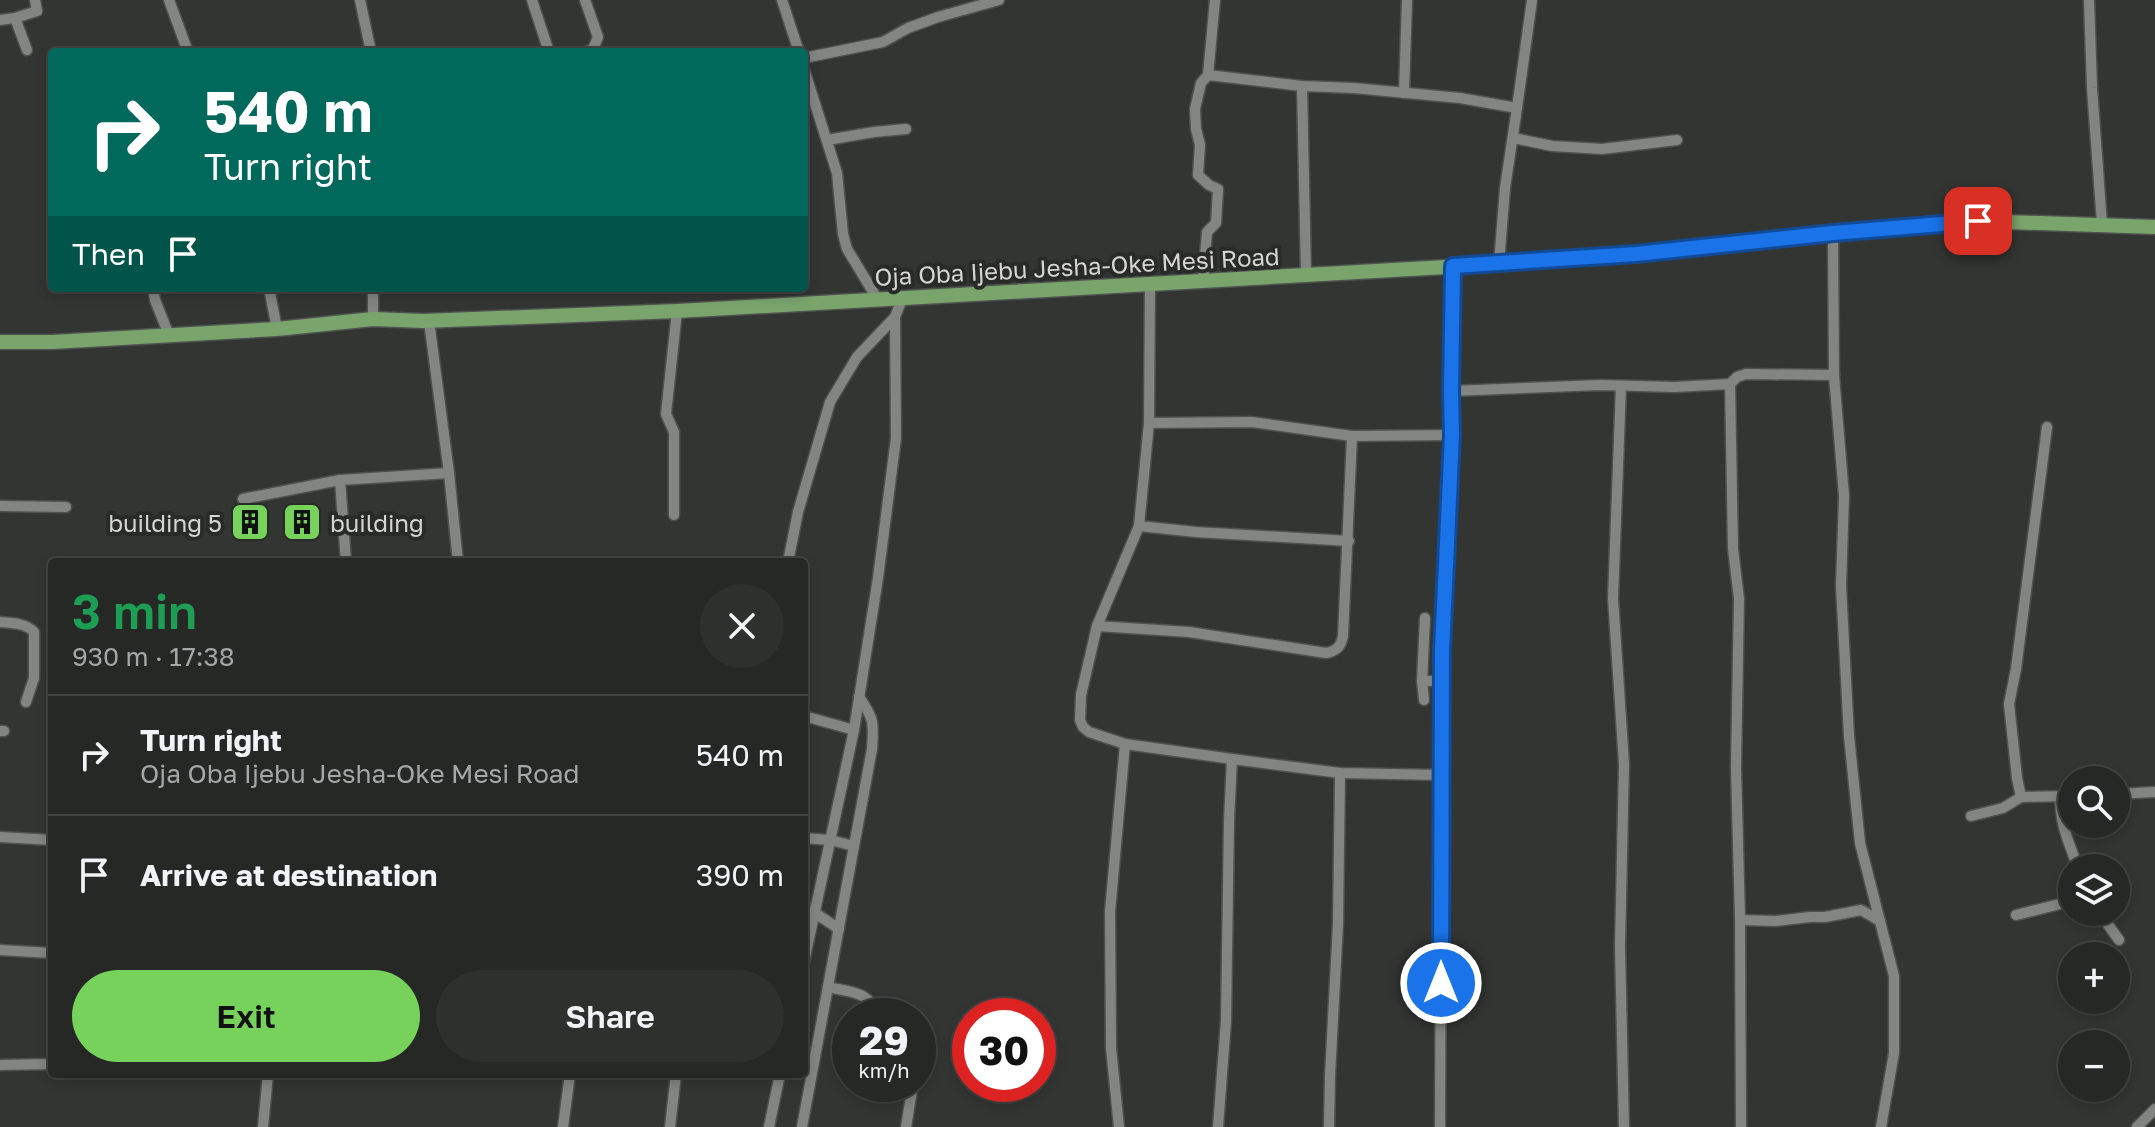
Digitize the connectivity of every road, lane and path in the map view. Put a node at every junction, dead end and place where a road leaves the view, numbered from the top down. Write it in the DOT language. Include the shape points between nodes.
graph roads {
  1 [pos="35,0"];
  2 [pos="169,0"];
  3 [pos="360,0"];
  4 [pos="532,0"];
  5 [pos="585,0"];
  6 [pos="782,0"];
  7 [pos="999,0"];
  8 [pos="1215,0"];
  9 [pos="1407,0"];
  10 [pos="1532,0"];
  11 [pos="2089,0"];
  12 [pos="15,18"];
  13 [pos="0,20"];
  14 [pos="187,48"];
  15 [pos="370,48"];
  16 [pos="548,48"];
  17 [pos="593,48"];
  18 [pos="798,48"];
  19 [pos="27,50"];
  20 [pos="808,57"];
  21 [pos="1208,75"];
  22 [pos="808,81"];
  23 [pos="1302,86"];
  24 [pos="1404,93"];
  25 [pos="1517,108"];
  26 [pos="906,129"];
  27 [pos="1514,138"];
  28 [pos="827,140"];
  29 [pos="1677,140"];
  30 [pos="2102,224"];
  31 [pos="2155,227"];
  32 [pos="1833,233"];
  33 [pos="1499,264"];
  34 [pos="1453,266"];
  35 [pos="1306,274"];
  36 [pos="1203,280"];
  37 [pos="1150,283"];
  38 [pos="154,292"];
  39 [pos="270,292"];
  40 [pos="373,292"];
  41 [pos="902,299"];
  42 [pos="878,300"];
  43 [pos="677,311"];
  44 [pos="895,317"];
  45 [pos="373,319"];
  46 [pos="429,321"];
  47 [pos="277,329"];
  48 [pos="169,335"];
  49 [pos="0,342"];
  50 [pos="1834,375"];
  51 [pos="1730,384"];
  52 [pos="1621,386"];
  53 [pos="1451,391"];
  54 [pos="1149,423"];
  55 [pos="2047,427"];
  56 [pos="1452,435"];
  57 [pos="1352,436"];
  58 [pos="449,473"];
  59 [pos="340,480"];
  60 [pos="243,499"];
  61 [pos="0,506"];
  62 [pos="66,507"];
  63 [pos="674,515"];
  64 [pos="1139,526"];
  65 [pos="1349,541"];
  66 [pos="346,558"];
  67 [pos="457,558"];
  68 [pos="789,558"];
  69 [pos="1425,618"];
  70 [pos="0,622"];
  71 [pos="1097,626"];
  72 [pos="1422,681"];
  73 [pos="1441,681"];
  74 [pos="859,697"];
  75 [pos="1424,700"];
  76 [pos="26,702"];
  77 [pos="808,717"];
  78 [pos="854,730"];
  79 [pos="1125,744"];
  80 [pos="1232,759"];
  81 [pos="1340,773"];
  82 [pos="1441,775"];
  83 [pos="2155,792"];
  84 [pos="2130,793"];
  85 [pos="2058,796"];
  86 [pos="2021,797"];
  87 [pos="1971,816"];
  88 [pos="0,837"];
  89 [pos="808,838"];
  90 [pos="48,840"];
  91 [pos="830,840"];
  92 [pos="854,846"];
  93 [pos="2058,904"];
  94 [pos="809,912"];
  95 [pos="2016,915"];
  96 [pos="1740,920"];
  97 [pos="1880,921"];
  98 [pos="2109,926"];
  99 [pos="839,929"];
  100 [pos="2119,940"];
  101 [pos="0,950"];
  102 [pos="48,953"];
  103 [pos="828,987"];
  104 [pos="867,998"];
  105 [pos="48,1064"];
  106 [pos="0,1065"];
  107 [pos="268,1078"];
  108 [pos="569,1078"];
  109 [pos="676,1078"];
  110 [pos="779,1078"];
  111 [pos="910,1102"];
  112 [pos="2155,1109"];
  113 [pos="263,1127"];
  114 [pos="563,1127"];
  115 [pos="670,1127"];
  116 [pos="769,1127"];
  117 [pos="802,1127"];
  118 [pos="906,1127"];
  119 [pos="1119,1127"];
  120 [pos="1218,1127"];
  121 [pos="1329,1127"];
  122 [pos="1440,1127"];
  123 [pos="1624,1127"];
  124 [pos="1741,1127"];
  125 [pos="1881,1127"];
  126 [pos="2137,1127"];
  1 -- 12 [label="street" via="37,11"];
  2 -- 14 [label="street"];
  3 -- 15 [label="street"];
  4 -- 16 [label="street"];
  5 -- 17 [label="street" via="598,37"];
  6 -- 18 [label="street"];
  7 -- 20 [label="street" via="908,28 883,42"];
  8 -- 21 [label="street"];
  9 -- 24 [label="street"];
  10 -- 25 [label="street"];
  11 -- 30 [label="street"];
  12 -- 13 [label="street"];
  12 -- 19 [label="street"];
  21 -- 23 [label="street"];
  21 -- 36 [label="street" via="1195,109 1198,175 1218,189"];
  22 -- 28 [label="street"];
  23 -- 24 [label="street"];
  23 -- 35 [label="street"];
  24 -- 25 [label="street"];
  25 -- 27 [label="street"];
  26 -- 28 [label="street"];
  27 -- 29 [label="street" via="1602,149"];
  27 -- 33 [label="street"];
  28 -- 42 [label="street" via="840,187 847,249"];
  30 -- 31 [label="main road, Oja Oba Ijebu Jesha-Oke Mesi Road"];
  30 -- 32 [label="main road, Oja Oba Ijebu Jesha-Oke Mesi Road" via="1978,221"];
  32 -- 33 [label="main road, Oja Oba Ijebu Jesha-Oke Mesi Road"];
  32 -- 50 [label="street"];
  33 -- 34 [label="main road, Oja Oba Ijebu Jesha-Oke Mesi Road"];
  34 -- 35 [label="main road, Oja Oba Ijebu Jesha-Oke Mesi Road"];
  34 -- 53 [label="street"];
  35 -- 36 [label="main road, Oja Oba Ijebu Jesha-Oke Mesi Road"];
  36 -- 37 [label="main road, Oja Oba Ijebu Jesha-Oke Mesi Road"];
  37 -- 41 [label="main road, Oja Oba Ijebu Jesha-Oke Mesi Road"];
  37 -- 54 [label="street"];
  38 -- 48 [label="street"];
  39 -- 47 [label="street"];
  40 -- 45 [label="street"];
  41 -- 42 [label="main road, Oja Oba Ijebu Jesha-Oke Mesi Road"];
  41 -- 44 [label="street"];
  42 -- 43 [label="main road, Oja Oba Ijebu Jesha-Oke Mesi Road"];
  43 -- 46 [label="main road, Oja Oba Ijebu Jesha-Oke Mesi Road"];
  43 -- 63 [label="street" via="666,414 674,432"];
  44 -- 68 [label="street" via="857,357 830,402"];
  44 -- 74 [label="street" via="896,438"];
  45 -- 46 [label="main road, Oja Oba Ijebu Jesha-Oke Mesi Road"];
  45 -- 47 [label="main road, Oja Oba Ijebu Jesha-Oke Mesi Road"];
  46 -- 58 [label="street"];
  47 -- 48 [label="main road, Oja Oba Ijebu Jesha-Oke Mesi Road"];
  48 -- 49 [label="main road, Oja Oba Ijebu Jesha-Oke Mesi Road"];
  50 -- 51 [label="street" via="1746,374"];
  50 -- 97 [label="street" via="1844,496 1841,586 1849,736 1860,843"];
  51 -- 52 [label="street"];
  51 -- 96 [label="street" via="1739,599"];
  52 -- 53 [label="street"];
  52 -- 123 [label="street" via="1613,598 1624,764"];
  53 -- 56 [label="street"];
  54 -- 57 [label="street" via="1252,422"];
  54 -- 64 [label="street"];
  55 -- 86 [label="street" via="2009,704"];
  56 -- 57 [label="street"];
  56 -- 73 [label="street"];
  57 -- 65 [label="street"];
  58 -- 59 [label="street"];
  58 -- 67 [label="street"];
  59 -- 60 [label="street"];
  59 -- 66 [label="street"];
  61 -- 62 [label="street"];
  64 -- 65 [label="street"];
  64 -- 71 [label="street"];
  65 -- 71 [label="street" via="1343,636 1334,651"];
  69 -- 72 [label="street"];
  70 -- 76 [label="street" via="34,632 34,678"];
  71 -- 79 [label="street" via="1080,720 1089,732"];
  72 -- 73 [label="street"];
  72 -- 75 [label="street"];
  73 -- 82 [label="street"];
  74 -- 78 [label="street"];
  74 -- 92 [label="street" via="871,714 874,732"];
  77 -- 78 [label="street"];
  78 -- 91 [label="street"];
  79 -- 80 [label="street"];
  79 -- 119 [label="street" via="1110,912 1111,1048"];
  80 -- 81 [label="street"];
  80 -- 120 [label="street"];
  81 -- 82 [label="street"];
  81 -- 121 [label="street"];
  82 -- 122 [label="street"];
  83 -- 84 [label="street"];
  85 -- 86 [label="street"];
  86 -- 87 [label="street"];
  88 -- 90 [label="street"];
  89 -- 91 [label="street"];
  91 -- 92 [label="street"];
  91 -- 94 [label="street"];
  92 -- 99 [label="street"];
  93 -- 95 [label="street"];
  94 -- 99 [label="street"];
  96 -- 97 [label="street" via="1825,917 1861,910"];
  96 -- 124 [label="street"];
  97 -- 125 [label="street" via="1894,976 1894,1053"];
  98 -- 100 [label="street"];
  99 -- 103 [label="street"];
  101 -- 102 [label="street"];
  103 -- 104 [label="street"];
  103 -- 117 [label="street"];
  105 -- 106 [label="street"];
  107 -- 113 [label="street"];
  108 -- 114 [label="street"];
  109 -- 115 [label="street"];
  110 -- 116 [label="street"];
  111 -- 118 [label="street"];
  112 -- 126 [label="street"];
}
